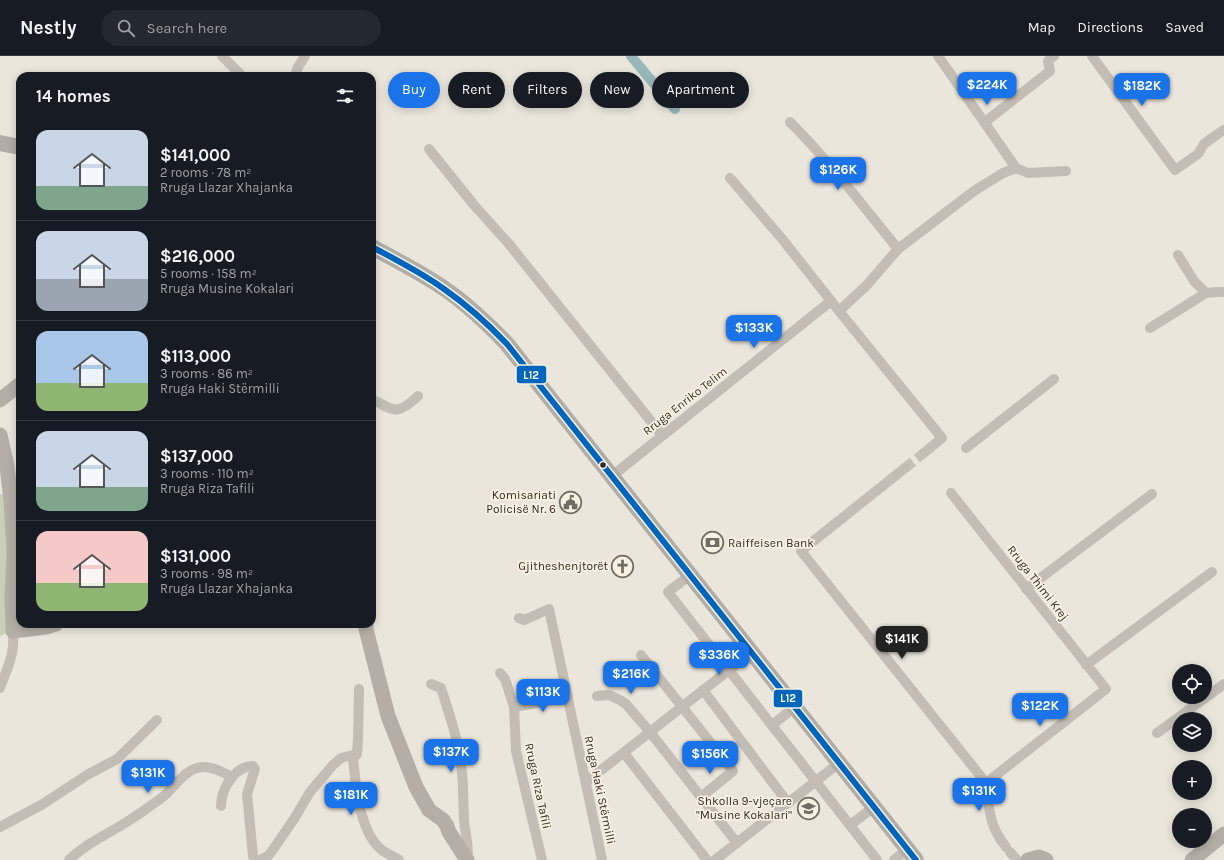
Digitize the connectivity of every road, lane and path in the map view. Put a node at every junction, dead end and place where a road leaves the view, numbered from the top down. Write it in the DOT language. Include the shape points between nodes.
graph roads {
  1 [pos="222,56"];
  2 [pos="305,56"];
  3 [pos="938,56"];
  4 [pos="1054,56"];
  5 [pos="1092,56"];
  6 [pos="238,72"];
  7 [pos="296,72"];
  8 [pos="790,122"];
  9 [pos="985,122"];
  10 [pos="1224,130"];
  11 [pos="0,143"];
  12 [pos="16,146"];
  13 [pos="429,149"];
  14 [pos="1016,168"];
  15 [pos="1066,171"];
  16 [pos="730,178"];
  17 [pos="376,249"];
  18 [pos="898,249"];
  19 [pos="1178,255"];
  20 [pos="1224,292"];
  21 [pos="1206,293"];
  22 [pos="831,301"];
  23 [pos="839,312"];
  24 [pos="1150,328"];
  25 [pos="1054,379"];
  26 [pos="16,387"];
  27 [pos="418,396"];
  28 [pos="0,400"];
  29 [pos="376,401"];
  30 [pos="0,435"];
  31 [pos="662,435"];
  32 [pos="966,448"];
  33 [pos="925,452"];
  34 [pos="905,468"];
  35 [pos="612,476"];
  36 [pos="951,493"];
  37 [pos="1152,494"];
  38 [pos="1212,572"];
  39 [pos="690,575"];
  40 [pos="1026,589"];
  41 [pos="519,618"];
  42 [pos="38,628"];
  43 [pos="366,628"];
  44 [pos="13,631"];
  45 [pos="752,652"];
  46 [pos="641,655"];
  47 [pos="1086,665"];
  48 [pos="4,667"];
  49 [pos="729,670"];
  50 [pos="500,673"];
  51 [pos="431,684"];
  52 [pos="1224,684"];
  53 [pos="0,688"];
  54 [pos="359,688"];
  55 [pos="703,690"];
  56 [pos="597,696"];
  57 [pos="568,697"];
  58 [pos="514,707"];
  59 [pos="682,707"];
  60 [pos="795,707"];
  61 [pos="157,720"];
  62 [pos="772,726"];
  63 [pos="650,732"];
  64 [pos="1157,733"];
  65 [pos="624,752"];
  66 [pos="357,754"];
  67 [pos="839,763"];
  68 [pos="232,777"];
  69 [pos="816,781"];
  70 [pos="586,782"];
  71 [pos="986,783"];
  72 [pos="701,797"];
  73 [pos="788,803"];
  74 [pos="220,806"];
  75 [pos="874,807"];
  76 [pos="850,825"];
  77 [pos="0,827"];
  78 [pos="1224,834"];
  79 [pos="737,843"];
  80 [pos="1011,853"];
  81 [pos="911,855"];
  82 [pos="69,860"];
  83 [pos="256,860"];
  84 [pos="260,860"];
  85 [pos="399,860"];
  86 [pos="467,860"];
  87 [pos="542,860"];
  88 [pos="602,860"];
  89 [pos="707,860"];
  90 [pos="715,860"];
  91 [pos="877,860"];
  92 [pos="894,860"];
  93 [pos="1028,860"];
  94 [pos="1046,860"];
  95 [pos="1192,860"];
  1 -- 6 [label="street"];
  2 -- 7 [label="street"];
  3 -- 9 [label="street"];
  4 -- 9 [label="street" via="1048,61 1050,71"];
  5 -- 10 [label="street" via="1175,170 1198,154 1204,144"];
  8 -- 18 [label="street" via="840,176"];
  9 -- 14 [label="street"];
  11 -- 12 [label="main road"];
  13 -- 31 [label="street" via="509,244"];
  14 -- 15 [label="street" via="1028,173"];
  14 -- 18 [label="street" via="974,191"];
  16 -- 22 [label="street"];
  17 -- 35 [label="main road" via="432,280 477,314 507,344"];
  18 -- 23 [label="street"];
  19 -- 21 [label="street" via="1194,281"];
  20 -- 21 [label="street"];
  21 -- 24 [label="street"];
  22 -- 23 [label="street"];
  22 -- 31 [label="street, Rruga Enriko Telim"];
  23 -- 33 [label="street" via="942,438"];
  25 -- 32 [label="street"];
  26 -- 28 [label="street"];
  27 -- 29 [label="street" via="400,410"];
  30 -- 44 [label="street" via="11,500 14,552"];
  31 -- 35 [label="street, Rruga Enriko Telim"];
  34 -- 71 [label="street" via="801,551"];
  35 -- 39 [label="main road"];
  36 -- 40 [label="street, Rruga Thimi Krej"];
  37 -- 40 [label="street"];
  38 -- 47 [label="street"];
  39 -- 45 [label="main road"];
  39 -- 49 [label="street" via="668,592"];
  40 -- 47 [label="street, Rruga Thimi Krej"];
  41 -- 57 [label="street, Rruga Haki Stërmilli" via="524,620 549,609"];
  42 -- 44 [label="street"];
  43 -- 86 [label="street" via="388,716 414,781 430,810 443,820"];
  44 -- 48 [label="street" via="13,653"];
  45 -- 49 [label="street"];
  45 -- 60 [label="main road"];
  46 -- 59 [label="street"];
  47 -- 71 [label="street, Rruga Thimi Krej" via="1106,689"];
  48 -- 53 [label="street"];
  49 -- 55 [label="street"];
  49 -- 62 [label="street"];
  50 -- 58 [label="street, Rruga Riza Tafili" via="508,686"];
  51 -- 86 [label="street" via="441,688 462,767"];
  52 -- 64 [label="street"];
  54 -- 66 [label="street"];
  55 -- 59 [label="street"];
  55 -- 73 [label="street"];
  56 -- 63 [label="street" via="609,695 626,704"];
  57 -- 58 [label="street"];
  57 -- 70 [label="street, Rruga Haki Stërmilli"];
  58 -- 87 [label="street, Rruga Riza Tafili" via="516,751"];
  59 -- 63 [label="street"];
  59 -- 72 [label="street" via="733,771"];
  60 -- 62 [label="street"];
  60 -- 67 [label="main road"];
  61 -- 77 [label="street" via="117,759"];
  62 -- 69 [label="street"];
  63 -- 65 [label="street"];
  63 -- 72 [label="street"];
  65 -- 70 [label="street"];
  65 -- 89 [label="street"];
  66 -- 84 [label="street" via="341,758 333,765 310,792 272,851"];
  66 -- 85 [label="street" via="353,759 359,805 364,821 378,846"];
  67 -- 69 [label="street"];
  67 -- 75 [label="main road"];
  68 -- 74 [label="street" via="222,792"];
  68 -- 82 [label="street" via="209,768 192,770 162,798 86,845"];
  68 -- 83 [label="street" via="248,766 255,769 247,794 253,856"];
  69 -- 73 [label="street"];
  69 -- 76 [label="street"];
  70 -- 88 [label="street, Rruga Haki Stërmilli"];
  71 -- 80 [label="street" via="990,815 997,836"];
  72 -- 79 [label="street"];
  73 -- 79 [label="street"];
  75 -- 76 [label="street"];
  75 -- 81 [label="main road"];
  76 -- 91 [label="street"];
  78 -- 95 [label="street"];
  79 -- 90 [label="street"];
  81 -- 92 [label="street"];
  93 -- 94 [label="street" via="1039,857"];
}
